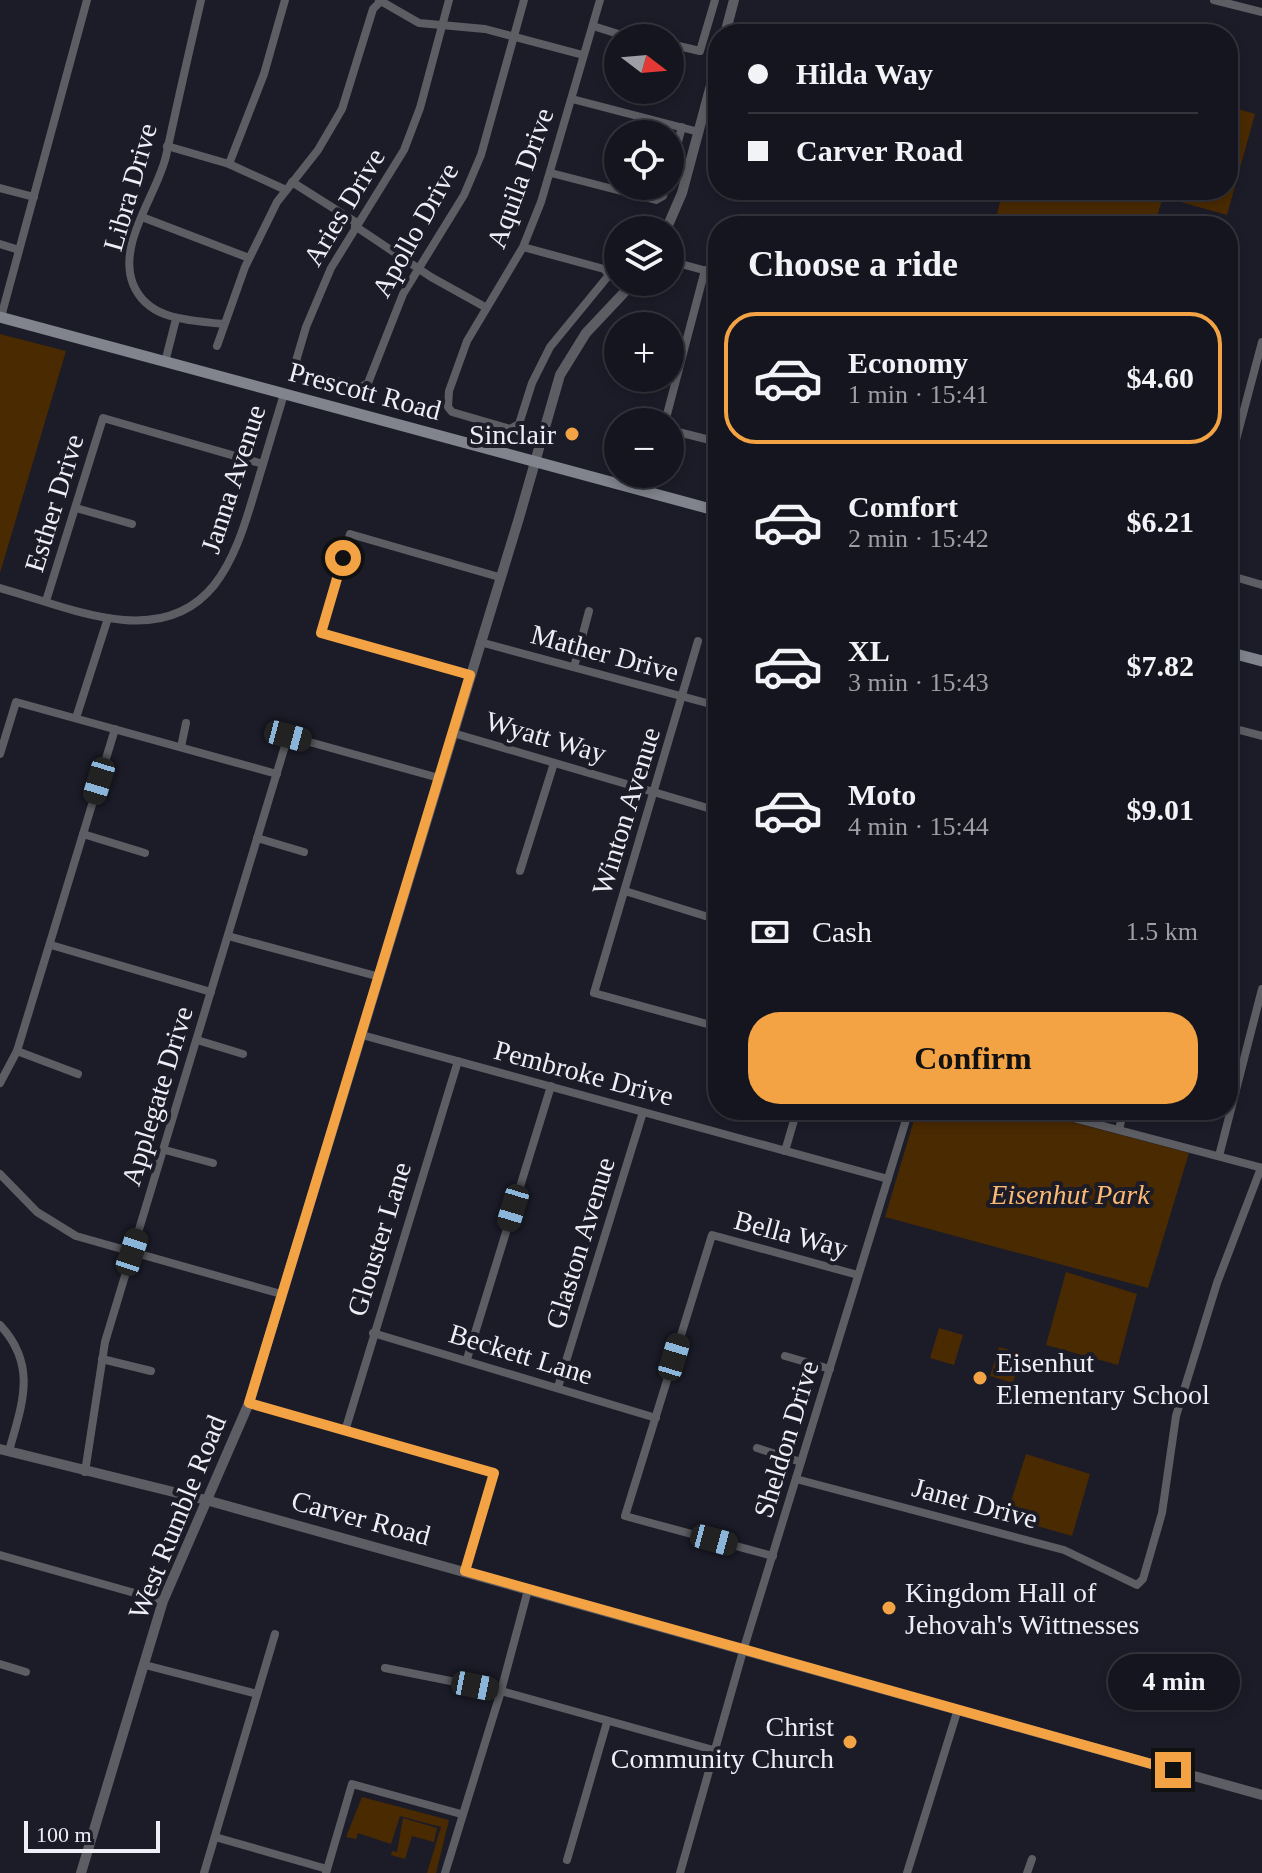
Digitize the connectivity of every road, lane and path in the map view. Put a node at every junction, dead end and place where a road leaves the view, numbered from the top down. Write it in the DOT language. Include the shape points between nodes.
graph roads {
  1 [pos="87,0"];
  2 [pos="201,0"];
  3 [pos="285,0"];
  4 [pos="449,0"];
  5 [pos="524,0"];
  6 [pos="600,0"];
  7 [pos="715,0"];
  8 [pos="734,0"];
  9 [pos="1214,0"];
  10 [pos="379,1"];
  11 [pos="1262,12"];
  12 [pos="728,24"];
  13 [pos="442,25"];
  14 [pos="593,26"];
  15 [pos="604,29"];
  16 [pos="514,37"];
  17 [pos="684,47"];
  18 [pos="583,55"];
  19 [pos="708,97"];
  20 [pos="572,99"];
  21 [pos="653,120"];
  22 [pos="684,128"];
  23 [pos="699,132"];
  24 [pos="167,146"];
  25 [pos="229,164"];
  26 [pos="551,173"];
  27 [pos="292,182"];
  28 [pos="604,187"];
  29 [pos="0,188"];
  30 [pos="286,190"];
  31 [pos="34,197"];
  32 [pos="672,216"];
  33 [pos="142,217"];
  34 [pos="356,224"];
  35 [pos="0,244"];
  36 [pos="523,247"];
  37 [pos="19,250"];
  38 [pos="249,258"];
  39 [pos="684,265"];
  40 [pos="417,268"];
  41 [pos="705,270"];
  42 [pos="708,271"];
  43 [pos="621,296"];
  44 [pos="485,307"];
  45 [pos="0,317"];
  46 [pos="176,319"];
  47 [pos="223,324"];
  48 [pos="1262,342"];
  49 [pos="217,346"];
  50 [pos="165,362"];
  51 [pos="365,386"];
  52 [pos="284,394"];
  53 [pos="669,408"];
  54 [pos="1238,432"];
  55 [pos="684,434"];
  56 [pos="708,440"];
  57 [pos="533,461"];
  58 [pos="263,464"];
  59 [pos="76,508"];
  60 [pos="708,508"];
  61 [pos="132,524"];
  62 [pos="499,577"];
  63 [pos="1238,578"];
  64 [pos="1262,585"];
  65 [pos="0,588"];
  66 [pos="46,601"];
  67 [pos="589,611"];
  68 [pos="108,618"];
  69 [pos="698,641"];
  70 [pos="480,642"];
  71 [pos="1238,655"];
  72 [pos="1262,661"];
  73 [pos="574,667"];
  74 [pos="470,675"];
  75 [pos="683,697"];
  76 [pos="708,703"];
  77 [pos="76,718"];
  78 [pos="186,723"];
  79 [pos="115,729"];
  80 [pos="1238,730"];
  81 [pos="453,733"];
  82 [pos="1262,736"];
  83 [pos="181,747"];
  84 [pos="0,754"];
  85 [pos="554,763"];
  86 [pos="277,774"];
  87 [pos="439,778"];
  88 [pos="655,792"];
  89 [pos="708,808"];
  90 [pos="83,834"];
  91 [pos="257,838"];
  92 [pos="304,852"];
  93 [pos="145,853"];
  94 [pos="520,871"];
  95 [pos="625,891"];
  96 [pos="708,917"];
  97 [pos="228,936"];
  98 [pos="51,945"];
  99 [pos="380,977"];
  100 [pos="1262,989"];
  101 [pos="211,992"];
  102 [pos="708,1024"];
  103 [pos="362,1035"];
  104 [pos="197,1040"];
  105 [pos="17,1051"];
  106 [pos="243,1054"];
  107 [pos="458,1061"];
  108 [pos="78,1074"];
  109 [pos="1238,1082"];
  110 [pos="0,1083"];
  111 [pos="551,1086"];
  112 [pos="643,1112"];
  113 [pos="794,1120"];
  114 [pos="906,1120"];
  115 [pos="1083,1120"];
  116 [pos="1121,1120"];
  117 [pos="1228,1120"];
  118 [pos="1119,1129"];
  119 [pos="165,1150"];
  120 [pos="785,1151"];
  121 [pos="1219,1156"];
  122 [pos="213,1163"];
  123 [pos="1262,1168"];
  124 [pos="0,1174"];
  125 [pos="888,1179"];
  126 [pos="132,1252"];
  127 [pos="858,1275"];
  128 [pos="281,1294"];
  129 [pos="0,1325"];
  130 [pos="373,1333"];
  131 [pos="785,1356"];
  132 [pos="102,1359"];
  133 [pos="467,1359"];
  134 [pos="830,1369"];
  135 [pos="151,1371"];
  136 [pos="558,1387"];
  137 [pos="249,1403"];
  138 [pos="656,1418"];
  139 [pos="345,1431"];
  140 [pos="757,1448"];
  141 [pos="4,1450"];
  142 [pos="801,1462"];
  143 [pos="85,1472"];
  144 [pos="796,1479"];
  145 [pos="206,1500"];
  146 [pos="0,1555"];
  147 [pos="773,1556"];
  148 [pos="465,1571"];
  149 [pos="528,1590"];
  150 [pos="163,1601"];
  151 [pos="275,1634"];
  152 [pos="743,1651"];
  153 [pos="0,1664"];
  154 [pos="145,1665"];
  155 [pos="385,1668"];
  156 [pos="26,1672"];
  157 [pos="501,1691"];
  158 [pos="257,1694"];
  159 [pos="958,1709"];
  160 [pos="607,1722"];
  161 [pos="717,1751"];
  162 [pos="1262,1795"];
  163 [pos="461,1814"];
  164 [pos="215,1837"];
  165 [pos="1032,1859"];
  166 [pos="567,1860"];
  167 [pos="327,1871"];
  168 [pos="81,1873"];
  169 [pos="204,1873"];
  170 [pos="445,1873"];
  171 [pos="680,1873"];
  172 [pos="907,1873"];
  173 [pos="1027,1873"];
  1 -- 31 [label="street"];
  2 -- 24 [label="street, Libra Drive"];
  3 -- 25 [label="street" via="264,74"];
  4 -- 13 [label="street, Aries Drive"];
  5 -- 16 [label="street, Apollo Drive"];
  6 -- 14 [label="street, Aquila Drive"];
  7 -- 17 [label="street" via="700,51"];
  8 -- 12 [label="street"];
  9 -- 11 [label="street"];
  10 -- 13 [label="street" via="419,23"];
  10 -- 27 [label="street" via="337,118"];
  13 -- 16 [label="street"];
  13 -- 34 [label="street, Aries Drive" via="404,150"];
  14 -- 15 [label="street"];
  14 -- 18 [label="street, Aquila Drive"];
  16 -- 18 [label="street"];
  16 -- 40 [label="street, Apollo Drive" via="481,155 464,195"];
  18 -- 20 [label="street, Aquila Drive"];
  19 -- 23 [label="street"];
  20 -- 21 [label="street"];
  20 -- 26 [label="street, Aquila Drive"];
  22 -- 23 [label="street"];
  23 -- 32 [label="street"];
  24 -- 25 [label="street"];
  24 -- 33 [label="street, Libra Drive"];
  25 -- 30 [label="street"];
  26 -- 28 [label="street"];
  26 -- 36 [label="street, Aquila Drive"];
  27 -- 30 [label="street"];
  27 -- 34 [label="street"];
  29 -- 31 [label="street"];
  30 -- 38 [label="street"];
  31 -- 37 [label="street"];
  33 -- 38 [label="street"];
  33 -- 46 [label="street, Libra Drive" via="131,273 138,293 157,312"];
  34 -- 40 [label="street"];
  34 -- 51 [label="street, Aries Drive" via="322,286 296,361 307,373"];
  35 -- 37 [label="street"];
  36 -- 44 [label="street, Aquila Drive"];
  36 -- 44 [label="street, Aquila Drive" via="604,269 609,275 550,347 515,427 457,414 448,407 456,366"];
  37 -- 45 [label="street"];
  38 -- 47 [label="street"];
  39 -- 41 [label="street"];
  40 -- 44 [label="street"];
  40 -- 51 [label="street, Apollo Drive"];
  41 -- 42 [label="street"];
  41 -- 53 [label="street"];
  43 -- 57 [label="street, West Rumble Road" via="569,359"];
  45 -- 50 [label="main road, Prescott Road"];
  46 -- 47 [label="street, Libra Drive"];
  46 -- 50 [label="street"];
  47 -- 49 [label="street"];
  48 -- 54 [label="street"];
  50 -- 52 [label="main road, Prescott Road"];
  52 -- 57 [label="main road, Prescott Road"];
  52 -- 58 [label="street, Janna Avenue"];
  55 -- 56 [label="street"];
  57 -- 60 [label="main road, Prescott Road"];
  57 -- 62 [label="street, West Rumble Road"];
  58 -- 59 [label="street, Esther Drive" via="103,418"];
  58 -- 68 [label="street, Janna Avenue" via="236,553 211,590 171,615 141,621"];
  59 -- 61 [label="street"];
  59 -- 66 [label="street, Esther Drive"];
  62 -- 70 [label="street, West Rumble Road"];
  62 -- 74 [label="street" via="350,534 321,633"];
  63 -- 64 [label="street"];
  65 -- 66 [label="street, Janna Avenue"];
  66 -- 68 [label="street, Janna Avenue"];
  67 -- 73 [label="street"];
  68 -- 77 [label="street"];
  69 -- 75 [label="street, Winton Avenue"];
  70 -- 73 [label="street, Mather Drive"];
  70 -- 74 [label="street, West Rumble Road"];
  71 -- 72 [label="main road"];
  73 -- 75 [label="street, Mather Drive"];
  74 -- 81 [label="street, West Rumble Road"];
  75 -- 76 [label="street, Mather Drive"];
  75 -- 88 [label="street, Winton Avenue"];
  77 -- 79 [label="street"];
  77 -- 84 [label="street" via="16,702"];
  78 -- 83 [label="street"];
  79 -- 83 [label="street"];
  79 -- 90 [label="street"];
  80 -- 82 [label="street"];
  81 -- 85 [label="street, Wyatt Way"];
  81 -- 87 [label="street, West Rumble Road"];
  83 -- 86 [label="street"];
  85 -- 88 [label="street, Wyatt Way"];
  85 -- 94 [label="street"];
  86 -- 87 [label="street, Applegate Drive" via="288,736"];
  86 -- 91 [label="street, Applegate Drive"];
  87 -- 99 [label="street, West Rumble Road"];
  88 -- 89 [label="street, Wyatt Way"];
  88 -- 95 [label="street, Winton Avenue"];
  90 -- 93 [label="street"];
  90 -- 98 [label="street"];
  91 -- 92 [label="street"];
  91 -- 97 [label="street, Applegate Drive"];
  95 -- 96 [label="street"];
  95 -- 102 [label="street, Winton Avenue" via="594,993"];
  97 -- 99 [label="street"];
  97 -- 101 [label="street, Applegate Drive"];
  98 -- 101 [label="street"];
  98 -- 105 [label="street"];
  99 -- 103 [label="street, West Rumble Road"];
  100 -- 109 [label="street"];
  101 -- 104 [label="street, Applegate Drive"];
  103 -- 107 [label="street, Pembroke Drive"];
  103 -- 128 [label="street, West Rumble Road"];
  104 -- 106 [label="street"];
  104 -- 119 [label="street, Applegate Drive"];
  105 -- 108 [label="street"];
  105 -- 110 [label="street"];
  107 -- 111 [label="street, Pembroke Drive"];
  107 -- 130 [label="street, Glouster Lane"];
  111 -- 112 [label="street, Pembroke Drive"];
  111 -- 133 [label="street"];
  112 -- 120 [label="street, Pembroke Drive"];
  112 -- 136 [label="street, Glaston Avenue"];
  113 -- 120 [label="street"];
  114 -- 125 [label="street, Sheldon Drive"];
  115 -- 118 [label="street"];
  116 -- 118 [label="street"];
  117 -- 121 [label="street"];
  118 -- 121 [label="street"];
  119 -- 122 [label="street"];
  119 -- 126 [label="street, Applegate Drive"];
  120 -- 125 [label="street, Pembroke Drive"];
  121 -- 123 [label="street"];
  123 -- 144 [label="street, Janet Drive" via="1217,1283 1176,1416 1162,1513 1137,1585 1064,1550"];
  124 -- 126 [label="street" via="62,1230"];
  125 -- 127 [label="street, Sheldon Drive"];
  126 -- 128 [label="street"];
  126 -- 132 [label="street, Applegate Drive"];
  127 -- 134 [label="street, Sheldon Drive"];
  127 -- 138 [label="street, Bella Way" via="712,1235"];
  128 -- 137 [label="street, West Rumble Road"];
  129 -- 141 [label="street" via="16,1345 26,1379"];
  130 -- 133 [label="street, Beckett Lane"];
  130 -- 139 [label="street, Glouster Lane"];
  131 -- 134 [label="street"];
  132 -- 135 [label="street"];
  132 -- 143 [label="street, Applegate Drive"];
  133 -- 136 [label="street, Beckett Lane"];
  134 -- 142 [label="street, Sheldon Drive"];
  136 -- 138 [label="street, Beckett Lane"];
  137 -- 139 [label="street"];
  137 -- 145 [label="street, West Rumble Road"];
  138 -- 147 [label="street" via="625,1516"];
  139 -- 148 [label="street" via="494,1473"];
  140 -- 142 [label="street"];
  141 -- 143 [label="street, Carver Road"];
  142 -- 144 [label="street, Sheldon Drive"];
  143 -- 145 [label="street, Carver Road"];
  144 -- 147 [label="street, Sheldon Drive"];
  145 -- 148 [label="street, Carver Road"];
  145 -- 150 [label="street, West Rumble Road"];
  146 -- 150 [label="street"];
  147 -- 152 [label="street, Sheldon Drive"];
  148 -- 149 [label="street, Carver Road"];
  149 -- 152 [label="street, Carver Road"];
  149 -- 157 [label="street"];
  150 -- 154 [label="street, West Rumble Road"];
  151 -- 158 [label="street"];
  152 -- 159 [label="street, Carver Road"];
  152 -- 161 [label="street, Sheldon Drive"];
  153 -- 156 [label="street"];
  154 -- 158 [label="street"];
  154 -- 168 [label="street, West Rumble Road"];
  155 -- 157 [label="street"];
  157 -- 160 [label="street"];
  157 -- 163 [label="street"];
  158 -- 164 [label="street"];
  159 -- 162 [label="street, Carver Road"];
  159 -- 172 [label="street"];
  160 -- 161 [label="street"];
  160 -- 166 [label="street"];
  161 -- 171 [label="street, Sheldon Drive"];
  163 -- 167 [label="street" via="352,1784"];
  163 -- 170 [label="street"];
  164 -- 167 [label="street"];
  164 -- 169 [label="street"];
  165 -- 173 [label="street"];
}
